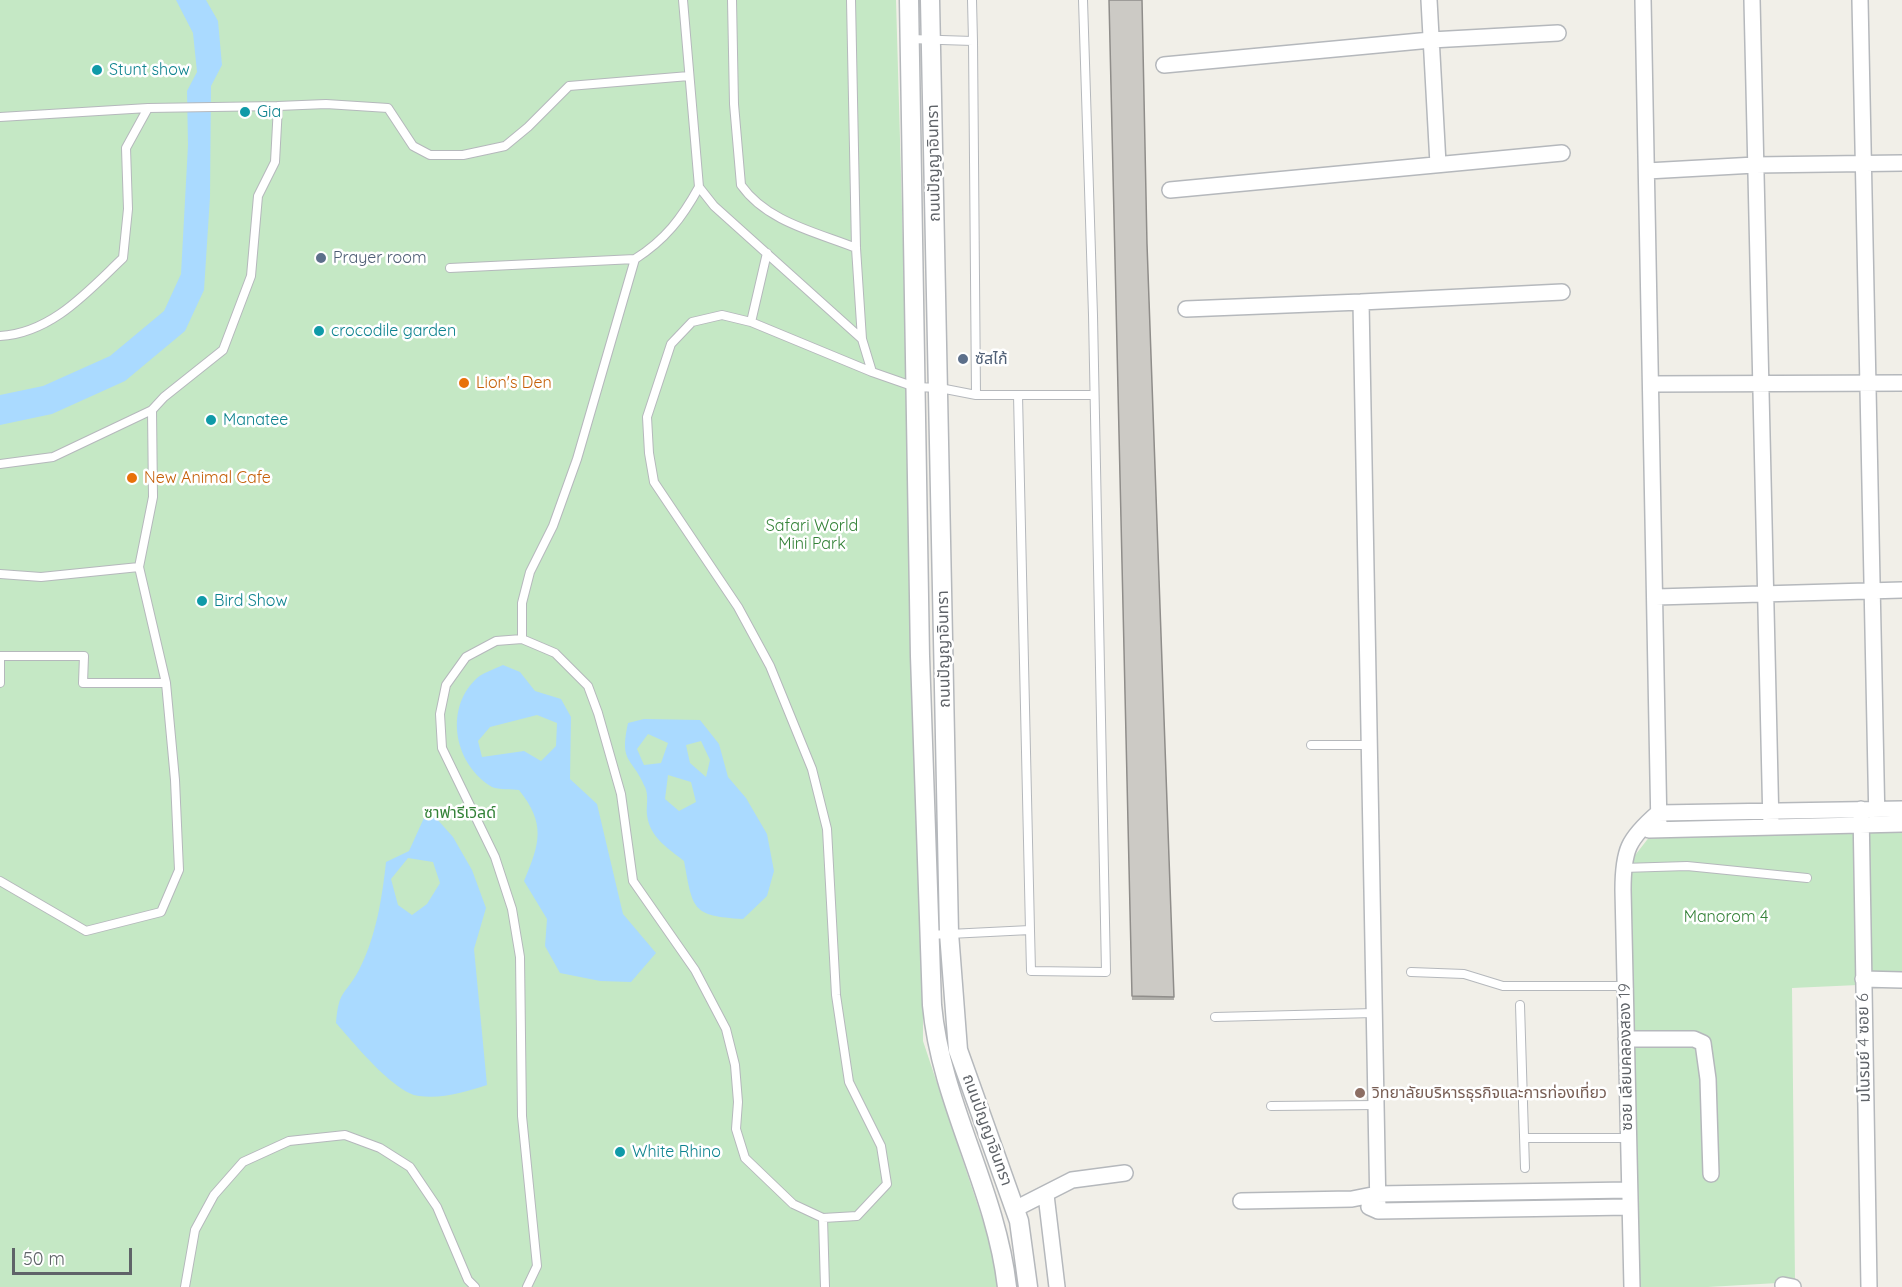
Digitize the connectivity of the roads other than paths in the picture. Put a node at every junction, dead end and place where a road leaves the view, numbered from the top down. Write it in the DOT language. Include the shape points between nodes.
graph roads {
  1 [pos="683,0"];
  2 [pos="732,0"];
  3 [pos="851,0"];
  4 [pos="909,0"];
  5 [pos="930,0"];
  6 [pos="972,0"];
  7 [pos="1083,0"];
  8 [pos="1429,0"];
  9 [pos="1644,0"];
  10 [pos="1752,0"];
  11 [pos="1860,0"];
  12 [pos="1558,33"];
  13 [pos="910,39"];
  14 [pos="931,39"];
  15 [pos="1431,40"];
  16 [pos="973,41"];
  17 [pos="1164,65"];
  18 [pos="689,76"];
  19 [pos="278,105"];
  20 [pos="148,108"];
  21 [pos="0,117"];
  22 [pos="1562,153"];
  23 [pos="1902,163"];
  24 [pos="1438,164"];
  25 [pos="1864,164"];
  26 [pos="1755,165"];
  27 [pos="1647,171"];
  28 [pos="699,187"];
  29 [pos="1170,190"];
  30 [pos="856,248"];
  31 [pos="766,253"];
  32 [pos="635,259"];
  33 [pos="450,268"];
  34 [pos="1562,292"];
  35 [pos="1361,302"];
  36 [pos="1186,309"];
  37 [pos="752,322"];
  38 [pos="0,336"];
  39 [pos="862,339"];
  40 [pos="872,372"];
  41 [pos="1902,383"];
  42 [pos="1652,384"];
  43 [pos="1760,384"];
  44 [pos="1869,384"];
  45 [pos="915,387"];
  46 [pos="940,388"];
  47 [pos="975,395"];
  48 [pos="1018,395"];
  49 [pos="1094,395"];
  50 [pos="152,410"];
  51 [pos="0,464"];
  52 [pos="139,567"];
  53 [pos="0,574"];
  54 [pos="1874,590"];
  55 [pos="1902,590"];
  56 [pos="1764,595"];
  57 [pos="1656,597"];
  58 [pos="522,639"];
  59 [pos="0,683"];
  60 [pos="166,683"];
  61 [pos="1370,745"];
  62 [pos="1311,746"];
  63 [pos="1902,809"];
  64 [pos="1770,810"];
  65 [pos="1659,813"];
  66 [pos="1869,817"];
  67 [pos="1902,824"];
  68 [pos="1771,826"];
  69 [pos="1659,829"];
  70 [pos="1637,831"];
  71 [pos="1623,868"];
  72 [pos="1807,878"];
  73 [pos="0,881"];
  74 [pos="1030,930"];
  75 [pos="949,933"];
  76 [pos="929,935"];
  77 [pos="1411,972"];
  78 [pos="1863,979"];
  79 [pos="1902,980"];
  80 [pos="1625,987"];
  81 [pos="1520,1005"];
  82 [pos="1374,1013"];
  83 [pos="1215,1017"];
  84 [pos="1626,1039"];
  85 [pos="1377,1105"];
  86 [pos="1271,1106"];
  87 [pos="1524,1138"];
  88 [pos="1627,1138"];
  89 [pos="1525,1168"];
  90 [pos="1125,1173"];
  91 [pos="1711,1174"];
  92 [pos="1629,1190"];
  93 [pos="1377,1194"];
  94 [pos="1046,1195"];
  95 [pos="1352,1199"];
  96 [pos="1241,1201"];
  97 [pos="1629,1207"];
  98 [pos="1015,1209"];
  99 [pos="1378,1211"];
  100 [pos="823,1218"];
  101 [pos="185,1287"];
  102 [pos="475,1287"];
  103 [pos="527,1287"];
  104 [pos="825,1287"];
  105 [pos="1007,1287"];
  106 [pos="1028,1287"];
  107 [pos="1057,1287"];
  108 [pos="1632,1287"];
  109 [pos="1869,1287"];
  1 -- 18 [label="lane"];
  2 -- 30 [label="lane" via="741,185 778,218"];
  3 -- 30 [label="lane"];
  4 -- 13 [label="street, ถนนปัญญาอินทรา"];
  5 -- 14 [label="street, ถนนปัญญาอินทรา"];
  6 -- 16 [label="lane"];
  7 -- 49 [label="lane"];
  8 -- 15 [label="street"];
  9 -- 27 [label="street"];
  10 -- 26 [label="street"];
  11 -- 25 [label="street, มโนรมย์ 4 ซอย 6"];
  12 -- 15 [label="street"];
  13 -- 14 [label="lane"];
  13 -- 45 [label="street, ถนนปัญญาอินทรา"];
  14 -- 16 [label="lane"];
  14 -- 46 [label="street, ถนนปัญญาอินทรา"];
  15 -- 17 [label="street"];
  15 -- 24 [label="street"];
  16 -- 47 [label="lane"];
  18 -- 19 [label="lane" via="568,86 505,146 463,155 430,155 413,146 388,108"];
  18 -- 28 [label="lane"];
  19 -- 20 [label="lane"];
  19 -- 50 [label="lane" via="275,162 258,196 251,276 223,350"];
  20 -- 21 [label="lane"];
  20 -- 38 [label="lane" via="126,148 128,209 123,258 68,311 15,335"];
  22 -- 24 [label="street"];
  23 -- 25 [label="street"];
  24 -- 29 [label="street"];
  25 -- 26 [label="street"];
  25 -- 44 [label="street, มโนรมย์ 4 ซอย 6"];
  26 -- 27 [label="street"];
  26 -- 43 [label="street"];
  27 -- 42 [label="street"];
  28 -- 31 [label="lane" via="714,206"];
  28 -- 32 [label="lane" via="682,218 656,245"];
  30 -- 39 [label="lane"];
  31 -- 37 [label="lane"];
  31 -- 39 [label="lane"];
  32 -- 33 [label="lane"];
  32 -- 58 [label="lane" via="577,459 553,526 530,572 522,603"];
  34 -- 35 [label="street"];
  35 -- 36 [label="street"];
  35 -- 61 [label="street"];
  37 -- 40 [label="lane"];
  37 -- 100 [label="lane" via="722,315 692,322 671,344 646,417 654,482 738,608 770,666 812,769 827,829 836,995 849,1082 881,1146 887,1184 857,1216"];
  39 -- 40 [label="lane"];
  40 -- 45 [label="lane"];
  41 -- 44 [label="street"];
  42 -- 43 [label="street"];
  42 -- 57 [label="street"];
  43 -- 44 [label="street"];
  43 -- 56 [label="street"];
  44 -- 54 [label="street, มโนรมย์ 4 ซอย 6"];
  45 -- 46 [label="lane"];
  45 -- 76 [label="street, ถนนปัญญาอินทรา"];
  46 -- 47 [label="lane"];
  46 -- 75 [label="street, ถนนปัญญาอินทรา"];
  47 -- 48 [label="lane"];
  48 -- 49 [label="lane"];
  48 -- 74 [label="lane"];
  49 -- 74 [label="lane" via="1107,972 1031,971"];
  50 -- 51 [label="lane" via="53,457"];
  50 -- 52 [label="lane" via="153,497"];
  52 -- 53 [label="lane" via="41,577"];
  52 -- 60 [label="lane"];
  54 -- 55 [label="street"];
  54 -- 56 [label="street"];
  54 -- 66 [label="street, มโนรมย์ 4 ซอย 6"];
  56 -- 57 [label="street"];
  56 -- 64 [label="street"];
  57 -- 65 [label="street"];
  58 -- 100 [label="lane" via="555,653 588,686 621,794 633,881 695,970 726,1029 735,1065 736,1129 745,1158 793,1204"];
  58 -- 103 [label="lane" via="496,641 466,657 446,685 440,714 442,748 495,857 512,909 520,957 522,1116 537,1266"];
  59 -- 60 [label="lane" via="0,656 84,656 83,683"];
  60 -- 73 [label="lane" via="179,870 161,912 86,931"];
  61 -- 62 [label="lane"];
  61 -- 82 [label="street"];
  63 -- 66 [label="street"];
  64 -- 65 [label="street"];
  64 -- 66 [label="street"];
  64 -- 68 [label="street"];
  65 -- 69 [label="street"];
  65 -- 70 [label="street, ซอย เลียบคลองสอง 19"];
  66 -- 67 [label="street"];
  66 -- 68 [label="street"];
  66 -- 78 [label="street, มโนรมย์ 4 ซอย 6"];
  68 -- 69 [label="street"];
  69 -- 70 [label="street"];
  70 -- 71 [label="street, ซอย เลียบคลองสอง 19" via="1626,851"];
  71 -- 72 [label="lane" via="1687,866"];
  71 -- 80 [label="street, ซอย เลียบคลองสอง 19"];
  74 -- 75 [label="lane"];
  75 -- 76 [label="lane"];
  75 -- 98 [label="street, ถนนปัญญาอินทรา" via="958,1050"];
  76 -- 105 [label="street, ถนนปัญญาอินทรา" via="935,1037 994,1219 1004,1254"];
  77 -- 80 [label="lane" via="1464,974 1503,986"];
  78 -- 79 [label="street"];
  78 -- 109 [label="street, มโนรมย์ 4 ซอย 6"];
  80 -- 84 [label="street, ซอย เลียบคลองสอง 19"];
  81 -- 87 [label="lane"];
  82 -- 83 [label="lane"];
  82 -- 85 [label="street"];
  84 -- 88 [label="street, ซอย เลียบคลองสอง 19"];
  84 -- 91 [label="street" via="1694,1039 1703,1043"];
  85 -- 86 [label="lane"];
  85 -- 93 [label="street"];
  87 -- 88 [label="lane"];
  87 -- 89 [label="lane"];
  88 -- 92 [label="street, ซอย เลียบคลองสอง 19"];
  90 -- 94 [label="street" via="1072,1180"];
  92 -- 93 [label="street"];
  92 -- 97 [label="street, ซอย เลียบคลองสอง 19"];
  93 -- 95 [label="street"];
  93 -- 99 [label="street"];
  94 -- 98 [label="street"];
  94 -- 107 [label="street"];
  95 -- 96 [label="street"];
  95 -- 99 [label="street"];
  97 -- 99 [label="street"];
  97 -- 108 [label="street, ซอย เลียบคลองสอง 19"];
  98 -- 106 [label="street, ถนนปัญญาอินทรา" via="1027,1262"];
  100 -- 104 [label="lane"];
  101 -- 102 [label="lane" via="195,1230 214,1195 243,1161 289,1141 345,1136 380,1148 410,1167 436,1207 468,1280"];
}
